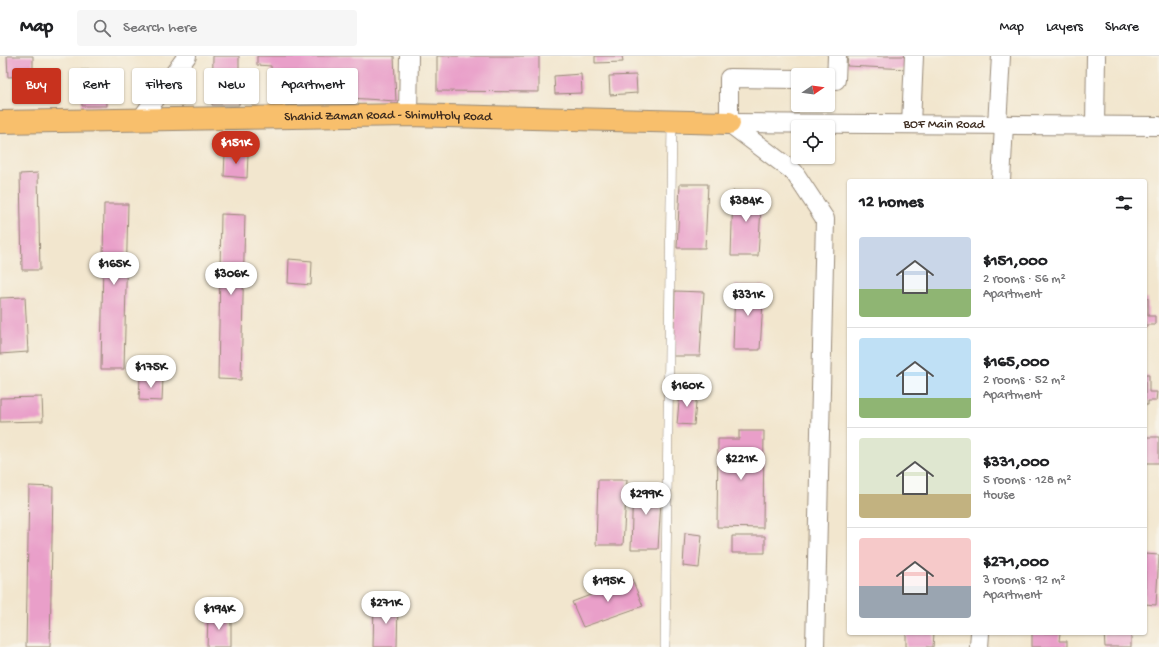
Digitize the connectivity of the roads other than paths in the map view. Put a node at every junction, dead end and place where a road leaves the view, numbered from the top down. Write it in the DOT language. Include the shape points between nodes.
graph roads {
  1 [pos="186,56"];
  2 [pos="409,56"];
  3 [pos="837,56"];
  4 [pos="914,56"];
  5 [pos="1002,56"];
  6 [pos="1096,56"];
  7 [pos="791,79"];
  8 [pos="835,80"];
  9 [pos="408,116"];
  10 [pos="140,120"];
  11 [pos="0,122"];
  12 [pos="672,122"];
  13 [pos="729,123"];
  14 [pos="911,124"];
  15 [pos="1000,125"];
  16 [pos="1095,125"];
  17 [pos="1159,126"];
  18 [pos="1001,179"];
  19 [pos="980,635"];
  20 [pos="666,647"];
  21 [pos="815,647"];
  22 [pos="979,647"];
  1 -- 10 [label="street"];
  2 -- 9 [label="street"];
  3 -- 8 [label="street"];
  4 -- 14 [label="street"];
  5 -- 15 [label="street"];
  6 -- 16 [label="street"];
  7 -- 13 [label="street" via="729,78"];
  9 -- 10 [label="main road, Shahid Zaman Road - Shimultoly Road"];
  9 -- 12 [label="main road, Shahid Zaman Road - Shimultoly Road"];
  10 -- 11 [label="main road, Shahid Zaman Road - Shimultoly Road"];
  12 -- 13 [label="main road, Shahid Zaman Road - Shimultoly Road"];
  12 -- 20 [label="lane"];
  13 -- 14 [label="street, BOF Main Road"];
  13 -- 21 [label="street" via="794,172 825,218"];
  14 -- 15 [label="street, BOF Main Road"];
  15 -- 16 [label="street, BOF Main Road"];
  15 -- 18 [label="street"];
  16 -- 17 [label="street, BOF Main Road"];
  19 -- 22 [label="street"];
}
